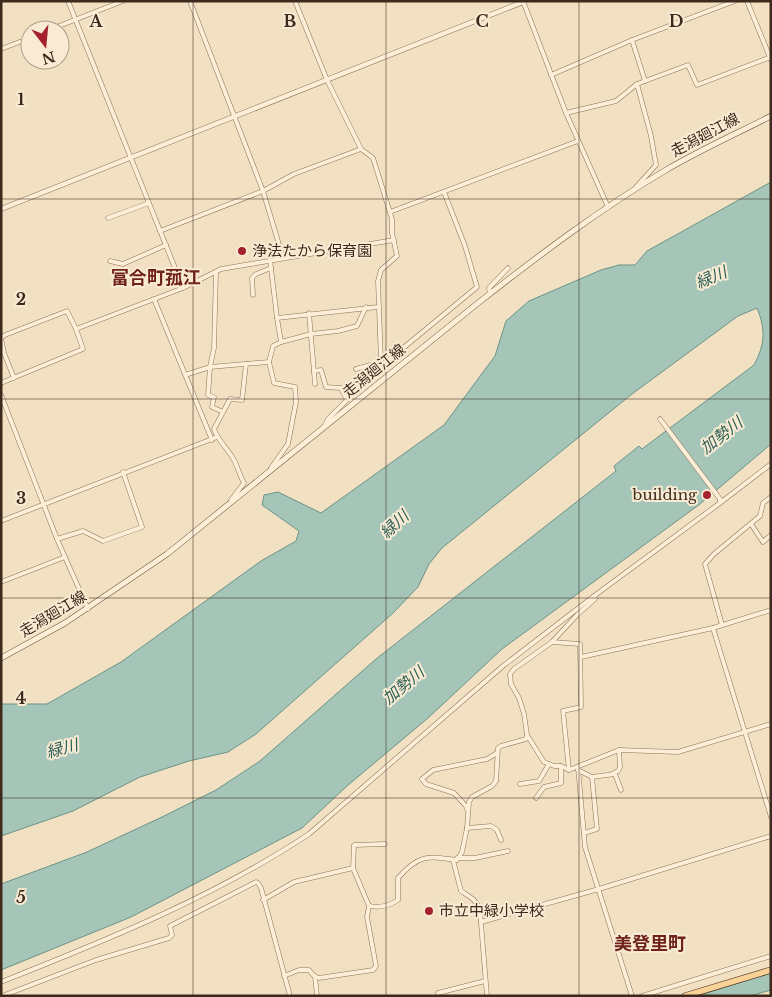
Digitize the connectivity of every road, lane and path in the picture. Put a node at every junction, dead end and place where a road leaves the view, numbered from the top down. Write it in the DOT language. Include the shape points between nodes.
graph roads {
  1 [pos="68,1"];
  2 [pos="123,1"];
  3 [pos="190,1"];
  4 [pos="295,1"];
  5 [pos="735,1"];
  6 [pos="747,1"];
  7 [pos="524,2"];
  8 [pos="75,19"];
  9 [pos="70,21"];
  10 [pos="632,40"];
  11 [pos="20,42"];
  12 [pos="1,50"];
  13 [pos="770,58"];
  14 [pos="552,75"];
  15 [pos="327,80"];
  16 [pos="645,81"];
  17 [pos="637,84"];
  18 [pos="566,113"];
  19 [pos="234,116"];
  20 [pos="771,116"];
  21 [pos="578,141"];
  22 [pos="361,149"];
  23 [pos="131,158"];
  24 [pos="263,191"];
  25 [pos="444,192"];
  26 [pos="631,192"];
  27 [pos="149,203"];
  28 [pos="608,207"];
  29 [pos="1,209"];
  30 [pos="390,212"];
  31 [pos="108,218"];
  32 [pos="160,231"];
  33 [pos="394,240"];
  34 [pos="166,245"];
  35 [pos="283,258"];
  36 [pos="270,260"];
  37 [pos="110,261"];
  38 [pos="271,268"];
  39 [pos="508,268"];
  40 [pos="216,272"];
  41 [pos="183,288"];
  42 [pos="490,294"];
  43 [pos="253,295"];
  44 [pos="154,299"];
  45 [pos="366,307"];
  46 [pos="378,307"];
  47 [pos="309,313"];
  48 [pos="276,318"];
  49 [pos="76,329"];
  50 [pos="310,334"];
  51 [pos="281,342"];
  52 [pos="270,362"];
  53 [pos="381,362"];
  54 [pos="246,364"];
  55 [pos="210,368"];
  56 [pos="356,368"];
  57 [pos="314,371"];
  58 [pos="185,375"];
  59 [pos="14,378"];
  60 [pos="1,383"];
  61 [pos="315,384"];
  62 [pos="1,394"];
  63 [pos="223,412"];
  64 [pos="660,418"];
  65 [pos="324,427"];
  66 [pos="216,437"];
  67 [pos="212,440"];
  68 [pos="771,464"];
  69 [pos="123,472"];
  70 [pos="266,474"];
  71 [pos="771,497"];
  72 [pos="720,501"];
  73 [pos="44,504"];
  74 [pos="227,506"];
  75 [pos="1,521"];
  76 [pos="751,524"];
  77 [pos="771,536"];
  78 [pos="57,539"];
  79 [pos="65,557"];
  80 [pos="1,582"];
  81 [pos="594,596"];
  82 [pos="88,609"];
  83 [pos="771,610"];
  84 [pos="722,625"];
  85 [pos="713,628"];
  86 [pos="552,642"];
  87 [pos="581,657"];
  88 [pos="1,658"];
  89 [pos="771,724"];
  90 [pos="744,732"];
  91 [pos="527,735"];
  92 [pos="619,750"];
  93 [pos="497,753"];
  94 [pos="548,764"];
  95 [pos="561,766"];
  96 [pos="578,768"];
  97 [pos="569,770"];
  98 [pos="612,774"];
  99 [pos="592,777"];
  100 [pos="539,781"];
  101 [pos="520,784"];
  102 [pos="542,789"];
  103 [pos="621,790"];
  104 [pos="536,798"];
  105 [pos="467,812"];
  106 [pos="771,817"];
  107 [pos="467,828"];
  108 [pos="584,833"];
  109 [pos="771,836"];
  110 [pos="501,840"];
  111 [pos="385,844"];
  112 [pos="508,851"];
  113 [pos="455,859"];
  114 [pos="353,868"];
  115 [pos="599,889"];
  116 [pos="263,900"];
  117 [pos="369,906"];
  118 [pos="481,922"];
  119 [pos="771,956"];
  120 [pos="771,970"];
  121 [pos="284,976"];
  122 [pos="315,976"];
  123 [pos="485,981"];
  124 [pos="1,982"];
  125 [pos="438,993"];
  126 [pos="2,996"];
  127 [pos="290,996"];
  128 [pos="317,996"];
  129 [pos="487,996"];
  130 [pos="632,996"];
  131 [pos="642,996"];
  132 [pos="684,996"];
  1 -- 8 [label="street"];
  2 -- 8 [label="street"];
  3 -- 19 [label="street"];
  4 -- 15 [label="street"];
  5 -- 10 [label="street"];
  6 -- 13 [label="street"];
  7 -- 14 [label="street"];
  7 -- 15 [label="street"];
  8 -- 9 [label="street"];
  8 -- 23 [label="street"];
  10 -- 14 [label="street"];
  10 -- 16 [label="street"];
  11 -- 12 [label="street"];
  13 -- 16 [label="street" via="697,85 688,65"];
  14 -- 18 [label="street"];
  15 -- 19 [label="street"];
  15 -- 22 [label="street"];
  16 -- 17 [label="street"];
  17 -- 18 [label="street" via="616,101"];
  17 -- 26 [label="street" via="656,165"];
  18 -- 21 [label="street"];
  19 -- 23 [label="street"];
  19 -- 24 [label="street"];
  20 -- 26 [label="main road, 走潟廻江線" via="695,154"];
  21 -- 25 [label="street"];
  21 -- 28 [label="street"];
  22 -- 24 [label="street" via="294,174"];
  22 -- 30 [label="street" via="373,158"];
  23 -- 27 [label="street"];
  23 -- 29 [label="street"];
  24 -- 32 [label="street"];
  24 -- 35 [label="street"];
  25 -- 30 [label="street"];
  25 -- 53 [label="street" via="477,286 385,363"];
  26 -- 28 [label="main road, 走潟廻江線"];
  27 -- 31 [label="street"];
  27 -- 32 [label="street"];
  28 -- 42 [label="main road, 走潟廻江線"];
  30 -- 33 [label="street"];
  32 -- 34 [label="street"];
  33 -- 35 [label="street"];
  33 -- 46 [label="street" via="397,256 381,270"];
  34 -- 37 [label="street" via="123,264"];
  34 -- 41 [label="street"];
  35 -- 36 [label="street"];
  36 -- 38 [label="street"];
  36 -- 40 [label="street"];
  38 -- 43 [label="street" via="252,278"];
  38 -- 48 [label="street"];
  39 -- 42 [label="street" via="489,288"];
  40 -- 41 [label="street"];
  40 -- 55 [label="street" via="214,348"];
  41 -- 44 [label="street"];
  42 -- 65 [label="main road, 走潟廻江線"];
  44 -- 49 [label="street"];
  44 -- 58 [label="street"];
  45 -- 46 [label="street"];
  45 -- 47 [label="street"];
  45 -- 50 [label="street" via="357,326"];
  46 -- 53 [label="street"];
  47 -- 48 [label="street"];
  47 -- 50 [label="street"];
  48 -- 51 [label="street"];
  49 -- 59 [label="street" via="83,349"];
  49 -- 59 [label="street" via="65,311 1,338"];
  50 -- 51 [label="street"];
  50 -- 57 [label="street"];
  51 -- 52 [label="street" via="273,346"];
  52 -- 54 [label="street"];
  52 -- 70 [label="street" via="274,383 295,387 296,402 288,444"];
  53 -- 56 [label="street"];
  54 -- 55 [label="street"];
  54 -- 63 [label="street" via="242,400 230,399"];
  55 -- 58 [label="street"];
  55 -- 63 [label="street" via="208,395 214,397 212,407"];
  57 -- 61 [label="street"];
  57 -- 65 [label="street" via="321,370 326,387 341,388 346,400"];
  58 -- 67 [label="street"];
  59 -- 60 [label="street"];
  62 -- 73 [label="street"];
  63 -- 66 [label="street" via="214,430"];
  64 -- 72 [label="street"];
  65 -- 70 [label="main road, 走潟廻江線"];
  66 -- 67 [label="street"];
  66 -- 74 [label="street" via="234,461 244,483"];
  67 -- 69 [label="street"];
  68 -- 72 [label="street"];
  69 -- 73 [label="street"];
  69 -- 78 [label="street" via="142,527 103,541 83,531"];
  70 -- 74 [label="main road, 走潟廻江線"];
  71 -- 76 [label="street" via="763,503 760,516"];
  72 -- 81 [label="street"];
  73 -- 75 [label="street"];
  73 -- 78 [label="street"];
  74 -- 82 [label="main road, 走潟廻江線" via="167,554"];
  76 -- 77 [label="street" via="763,542"];
  76 -- 84 [label="street" via="705,564"];
  78 -- 79 [label="street"];
  79 -- 80 [label="street"];
  79 -- 82 [label="street"];
  81 -- 86 [label="street" via="595,599"];
  81 -- 124 [label="street" via="503,666 316,828 281,852 163,914"];
  82 -- 88 [label="main road, 走潟廻江線"];
  83 -- 84 [label="street"];
  84 -- 85 [label="street"];
  85 -- 87 [label="street"];
  85 -- 90 [label="street"];
  86 -- 87 [label="street" via="580,644"];
  86 -- 91 [label="street" via="510,674 524,714"];
  87 -- 97 [label="street" via="581,706 563,711"];
  89 -- 90 [label="street"];
  90 -- 92 [label="street" via="678,752"];
  90 -- 106 [label="street"];
  91 -- 93 [label="street" via="522,741 501,746"];
  91 -- 94 [label="street"];
  92 -- 96 [label="street"];
  92 -- 98 [label="street" via="620,767"];
  93 -- 105 [label="street" via="496,781 472,797"];
  93 -- 105 [label="street" via="487,759 434,770 422,779 426,784 454,793 466,806"];
  94 -- 95 [label="street"];
  94 -- 100 [label="street"];
  95 -- 97 [label="street"];
  95 -- 102 [label="street" via="561,783"];
  96 -- 97 [label="street"];
  96 -- 99 [label="street"];
  96 -- 108 [label="street"];
  98 -- 99 [label="street"];
  98 -- 103 [label="street" via="615,774"];
  99 -- 108 [label="street" via="598,829"];
  100 -- 101 [label="street"];
  100 -- 102 [label="street"];
  102 -- 104 [label="street"];
  105 -- 107 [label="street"];
  107 -- 110 [label="street" via="491,826 498,830"];
  107 -- 113 [label="street" via="462,852"];
  108 -- 115 [label="street" via="585,847"];
  109 -- 115 [label="street"];
  111 -- 114 [label="street" via="354,845"];
  112 -- 113 [label="street"];
  113 -- 117 [label="street" via="426,857 415,862 398,878 398,900 381,907"];
  113 -- 118 [label="street" via="461,890 478,904"];
  114 -- 116 [label="street" via="294,882"];
  114 -- 117 [label="street"];
  115 -- 118 [label="street"];
  115 -- 130 [label="street"];
  116 -- 121 [label="street"];
  116 -- 126 [label="street" via="256,882 170,926 172,935 169,938 86,963"];
  117 -- 122 [label="street" via="367,917 376,966 373,970"];
  118 -- 123 [label="street"];
  119 -- 131 [label="street"];
  120 -- 132 [label="main road"];
  121 -- 122 [label="street" via="299,970 309,970"];
  121 -- 127 [label="street"];
  122 -- 128 [label="street"];
  123 -- 125 [label="street"];
  123 -- 129 [label="street"];
}
